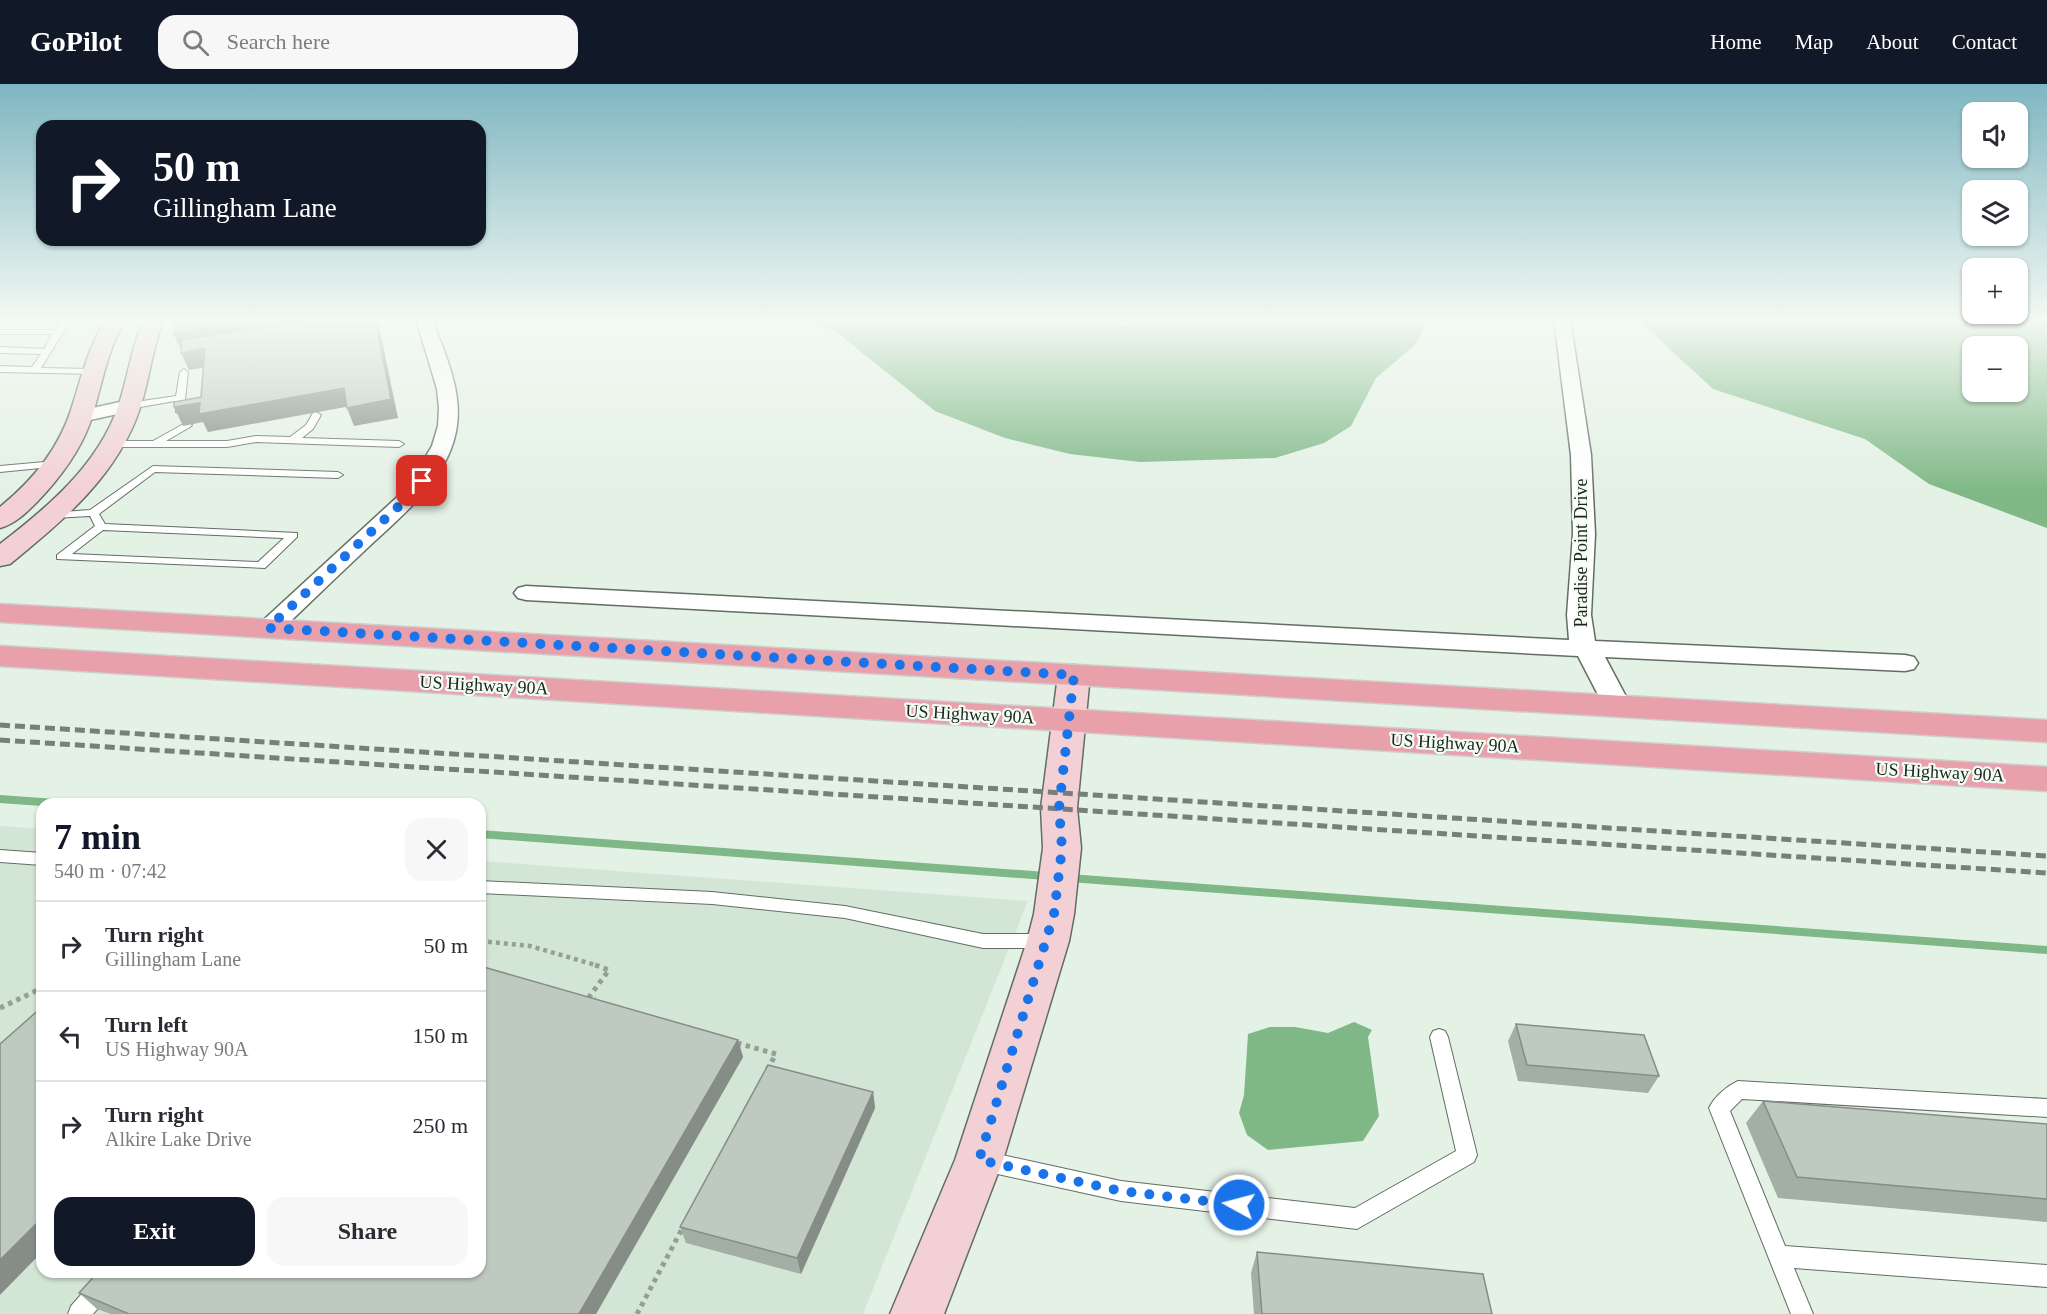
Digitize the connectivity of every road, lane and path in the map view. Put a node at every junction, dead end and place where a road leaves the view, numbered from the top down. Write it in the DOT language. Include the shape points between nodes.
graph roads {
  1 [pos="91,376"];
  2 [pos="136,376"];
  3 [pos="183,376"];
  4 [pos="442,376"];
  5 [pos="1570,376"];
  6 [pos="180,398"];
  7 [pos="129,406"];
  8 [pos="316,415"];
  9 [pos="81,416"];
  10 [pos="293,440"];
  11 [pos="155,443"];
  12 [pos="114,444"];
  13 [pos="399,444"];
  14 [pos="56,464"];
  15 [pos="0,469"];
  16 [pos="338,475"];
  17 [pos="93,513"];
  18 [pos="53,515"];
  19 [pos="0,520"];
  20 [pos="101,527"];
  21 [pos="0,558"];
  22 [pos="526,593"];
  23 [pos="0,614"];
  24 [pos="268,628"];
  25 [pos="1587,649"];
  26 [pos="0,656"];
  27 [pos="1905,663"];
  28 [pos="226,670"];
  29 [pos="1074,675"];
  30 [pos="1617,706"];
  31 [pos="1068,720"];
  32 [pos="2047,730"];
  33 [pos="1579,751"];
  34 [pos="2047,779"];
  35 [pos="0,856"];
  36 [pos="36,859"];
  37 [pos="486,887"];
  38 [pos="1051,927"];
  39 [pos="486,941"];
  40 [pos="36,991"];
  41 [pos="598,1000"];
  42 [pos="0,1008"];
  43 [pos="1439,1037"];
  44 [pos="734,1042"];
  45 [pos="765,1075"];
  46 [pos="2047,1108"];
  47 [pos="979,1160"];
  48 [pos="687,1220"];
  49 [pos="1779,1256"];
  50 [pos="2047,1276"];
  51 [pos="110,1278"];
  52 [pos="79,1314"];
  53 [pos="637,1314"];
  54 [pos="917,1314"];
  55 [pos="1802,1314"];
  1 -- 9 [label="street"];
  2 -- 7 [label="street"];
  3 -- 6 [label="lane"];
  4 -- 24 [label="street" via="450,401 449,423 430,470 414,492"];
  5 -- 25 [label="street, Paradise Point Drive" via="1581,455 1584,534 1579,615 1582,642"];
  6 -- 7 [label="lane"];
  6 -- 11 [label="lane" via="179,410 190,422"];
  7 -- 9 [label="street"];
  7 -- 12 [label="street"];
  8 -- 10 [label="lane" via="310,427"];
  9 -- 14 [label="street"];
  10 -- 11 [label="lane"];
  10 -- 13 [label="lane"];
  11 -- 12 [label="lane"];
  12 -- 18 [label="street"];
  14 -- 15 [label="lane"];
  14 -- 19 [label="street"];
  16 -- 17 [label="lane" via="153,469"];
  17 -- 18 [label="lane"];
  17 -- 20 [label="lane"];
  18 -- 21 [label="street"];
  20 -- 20 [label="lane" via="61,557 261,566 293,535"];
  22 -- 25 [label="street"];
  23 -- 24 [label="main road"];
  24 -- 28 [label="main road"];
  24 -- 29 [label="main road"];
  25 -- 27 [label="street"];
  25 -- 30 [label="street, Paradise Point Drive"];
  26 -- 28 [label="main road, US Highway 90A"];
  28 -- 31 [label="main road, US Highway 90A"];
  29 -- 30 [label="main road"];
  29 -- 31 [label="street"];
  30 -- 32 [label="main road"];
  30 -- 33 [label="main road" via="1617,728"];
  31 -- 33 [label="main road, US Highway 90A"];
  31 -- 38 [label="street" via="1059,808 1062,848"];
  33 -- 34 [label="main road, US Highway 90A"];
  35 -- 36 [label="lane"];
  37 -- 38 [label="lane" via="712,898 845,912 983,941"];
  38 -- 47 [label="street"];
  39 -- 41 [label="path" via="515,942 609,970 589,997"];
  40 -- 42 [label="path"];
  43 -- 47 [label="lane" via="1467,1155 1357,1220 1121,1191"];
  44 -- 45 [label="path" via="776,1054"];
  46 -- 49 [label="lane" via="1738,1090 1719,1108"];
  47 -- 54 [label="street"];
  48 -- 53 [label="path"];
  49 -- 50 [label="lane"];
  49 -- 55 [label="lane"];
  51 -- 52 [label="lane"];
}
